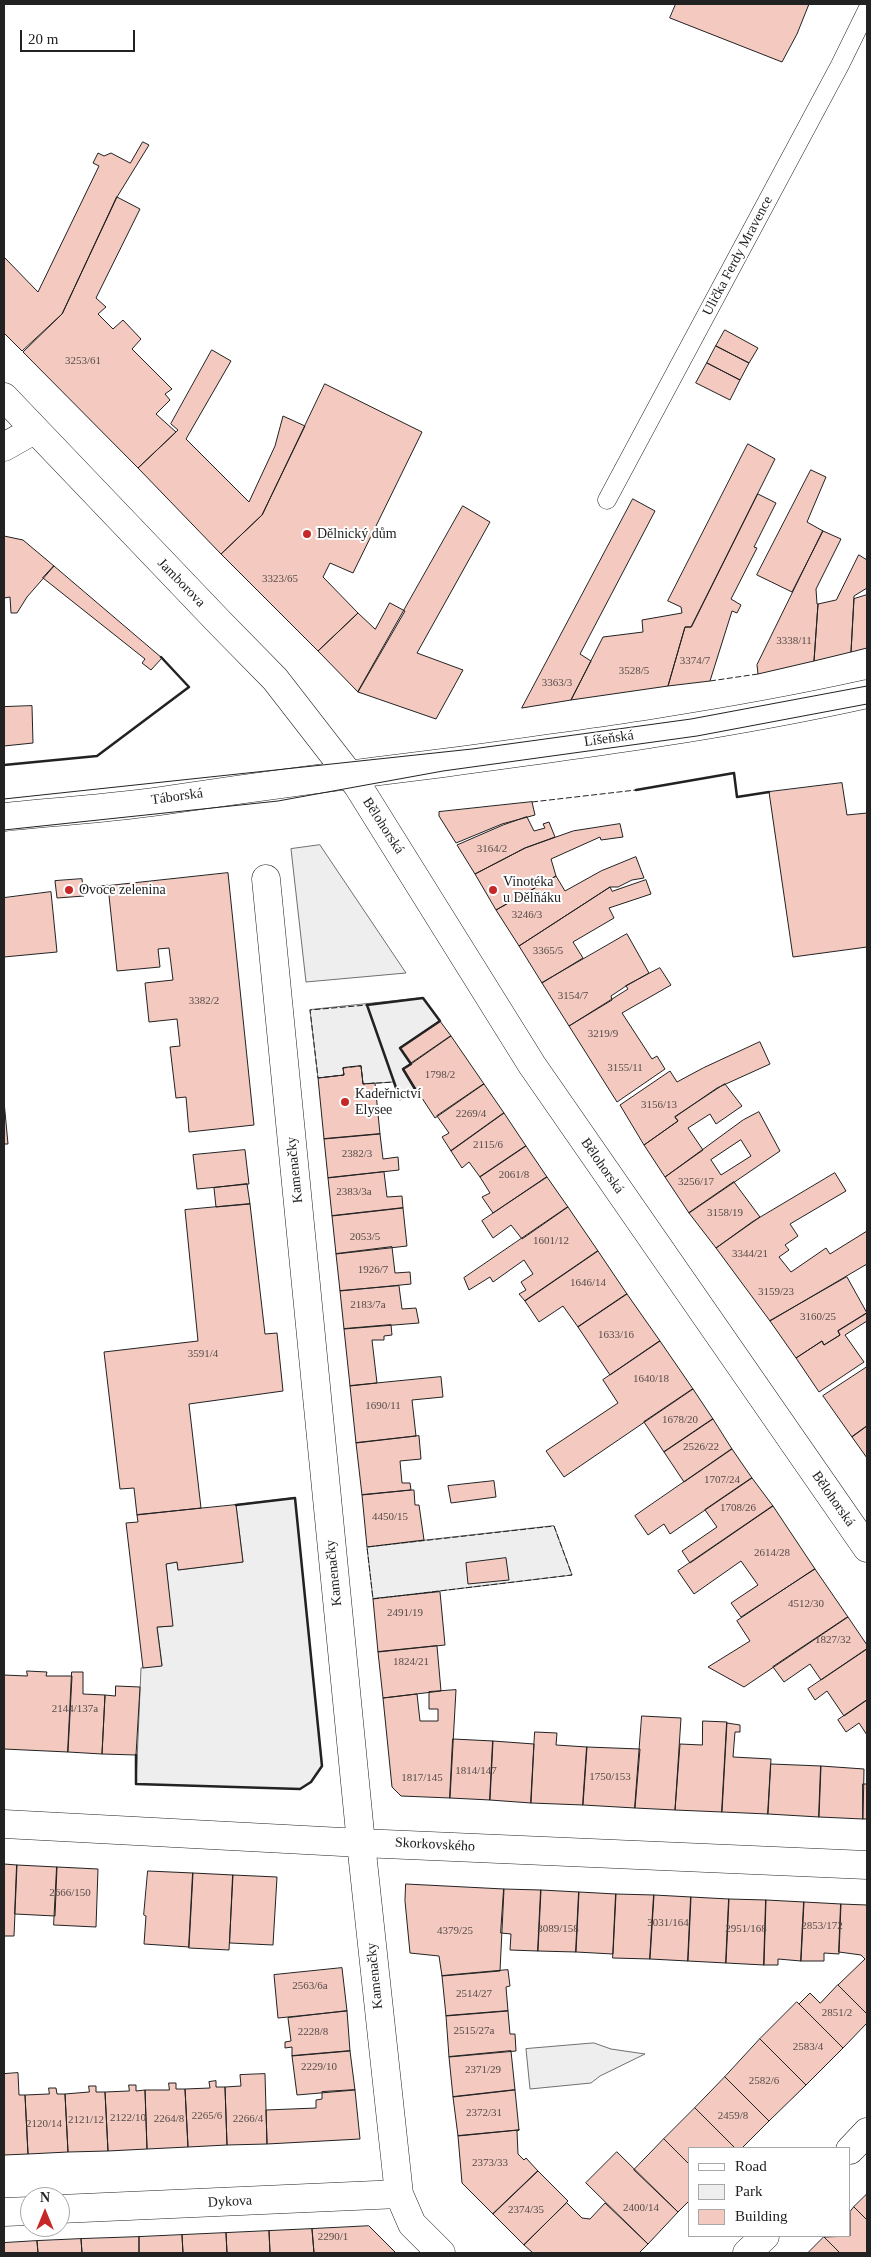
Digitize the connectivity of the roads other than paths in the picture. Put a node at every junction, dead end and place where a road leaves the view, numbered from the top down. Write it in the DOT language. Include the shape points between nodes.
graph roads {
  1 [pos="867,10"];
  2 [pos="4,397"];
  3 [pos="34,430"];
  4 [pos="4,447"];
  5 [pos="606,500"];
  6 [pos="867,694"];
  7 [pos="350,776"];
  8 [pos="4,817"];
  9 [pos="266,879"];
  10 [pos="867,1548"];
  11 [pos="4,1824"];
  12 [pos="361,1843"];
  13 [pos="867,1864"];
  14 [pos="867,2132"];
  15 [pos="851,2149"];
  16 [pos="399,2194"];
  17 [pos="70,2209"];
  18 [pos="20,2211"];
  19 [pos="4,2212"];
  20 [pos="764,2237"];
  21 [pos="441,2253"];
  22 [pos="747,2253"];
  1 -- 5 [label="lane, Ulička Ferdy Mravence"];
  2 -- 3 [label="street, Jamborova"];
  3 -- 4 [label="street"];
  3 -- 7 [label="street, Jamborova" via="257,658"];
  6 -- 7 [label="street, Líšeňská" via="686,728"];
  7 -- 8 [label="street, Táborská"];
  7 -- 10 [label="street, Bělohorská" via="532,1065"];
  9 -- 12 [label="street, Kamenačky"];
  11 -- 12 [label="street, Skorkovského"];
  12 -- 13 [label="street, Skorkovského"];
  12 -- 16 [label="street, Kamenačky"];
  14 -- 15 [label="street"];
  16 -- 17 [label="street, Dykova"];
  16 -- 21 [label="street, Kamenačky" via="412,2224"];
  18 -- 19 [label="street"];
  20 -- 22 [label="street"];
}
